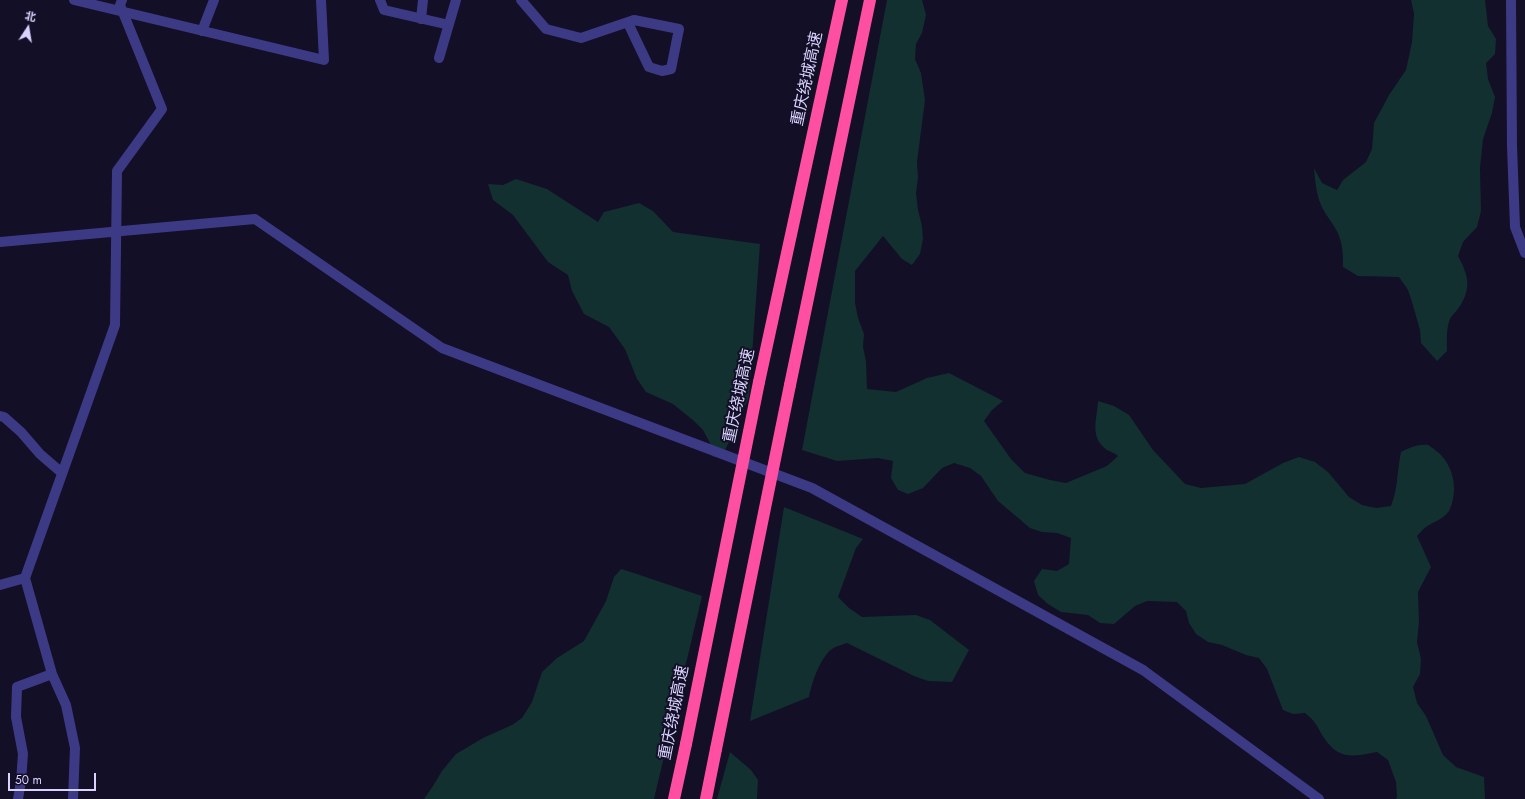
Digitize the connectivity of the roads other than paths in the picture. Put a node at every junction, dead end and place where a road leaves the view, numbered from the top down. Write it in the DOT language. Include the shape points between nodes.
graph roads {
  1 [pos="74,0"];
  2 [pos="122,0"];
  3 [pos="214,0"];
  4 [pos="321,0"];
  5 [pos="380,0"];
  6 [pos="423,0"];
  7 [pos="456,0"];
  8 [pos="521,0"];
  9 [pos="842,0"];
  10 [pos="870,0"];
  11 [pos="1511,0"];
  12 [pos="421,19"];
  13 [pos="628,23"];
  14 [pos="445,24"];
  15 [pos="202,31"];
  16 [pos="439,58"];
  17 [pos="116,232"];
  18 [pos="0,242"];
  19 [pos="1525,253"];
  20 [pos="0,416"];
  21 [pos="62,473"];
  22 [pos="25,578"];
  23 [pos="0,585"];
  24 [pos="52,674"];
  25 [pos="18,799"];
  26 [pos="73,799"];
  27 [pos="674,799"];
  28 [pos="706,799"];
  29 [pos="1319,799"];
  1 -- 15 [label="street"];
  2 -- 17 [label="street" via="120,5 162,109 117,171"];
  3 -- 15 [label="street"];
  4 -- 15 [label="street" via="324,60"];
  5 -- 12 [label="street" via="384,10"];
  6 -- 12 [label="street"];
  7 -- 16 [label="street"];
  8 -- 13 [label="street" via="546,29 581,38"];
  9 -- 27 [label="highway, 重庆绕城高速, bridge" via="759,382"];
  10 -- 28 [label="highway, bridge"];
  11 -- 19 [label="street" via="1515,228"];
  12 -- 14 [label="street"];
  13 -- 13 [label="street" via="634,20 679,29 671,69 662,72 649,67"];
  17 -- 18 [label="street"];
  17 -- 21 [label="street" via="114,325"];
  17 -- 29 [label="street" via="255,219 442,348 812,488 1144,670"];
  20 -- 21 [label="street" via="21,432 40,454"];
  21 -- 22 [label="street"];
  22 -- 23 [label="street"];
  22 -- 24 [label="street"];
  24 -- 25 [label="street" via="17,687 16,717 23,754"];
  24 -- 26 [label="street" via="66,705 75,748"];
}
